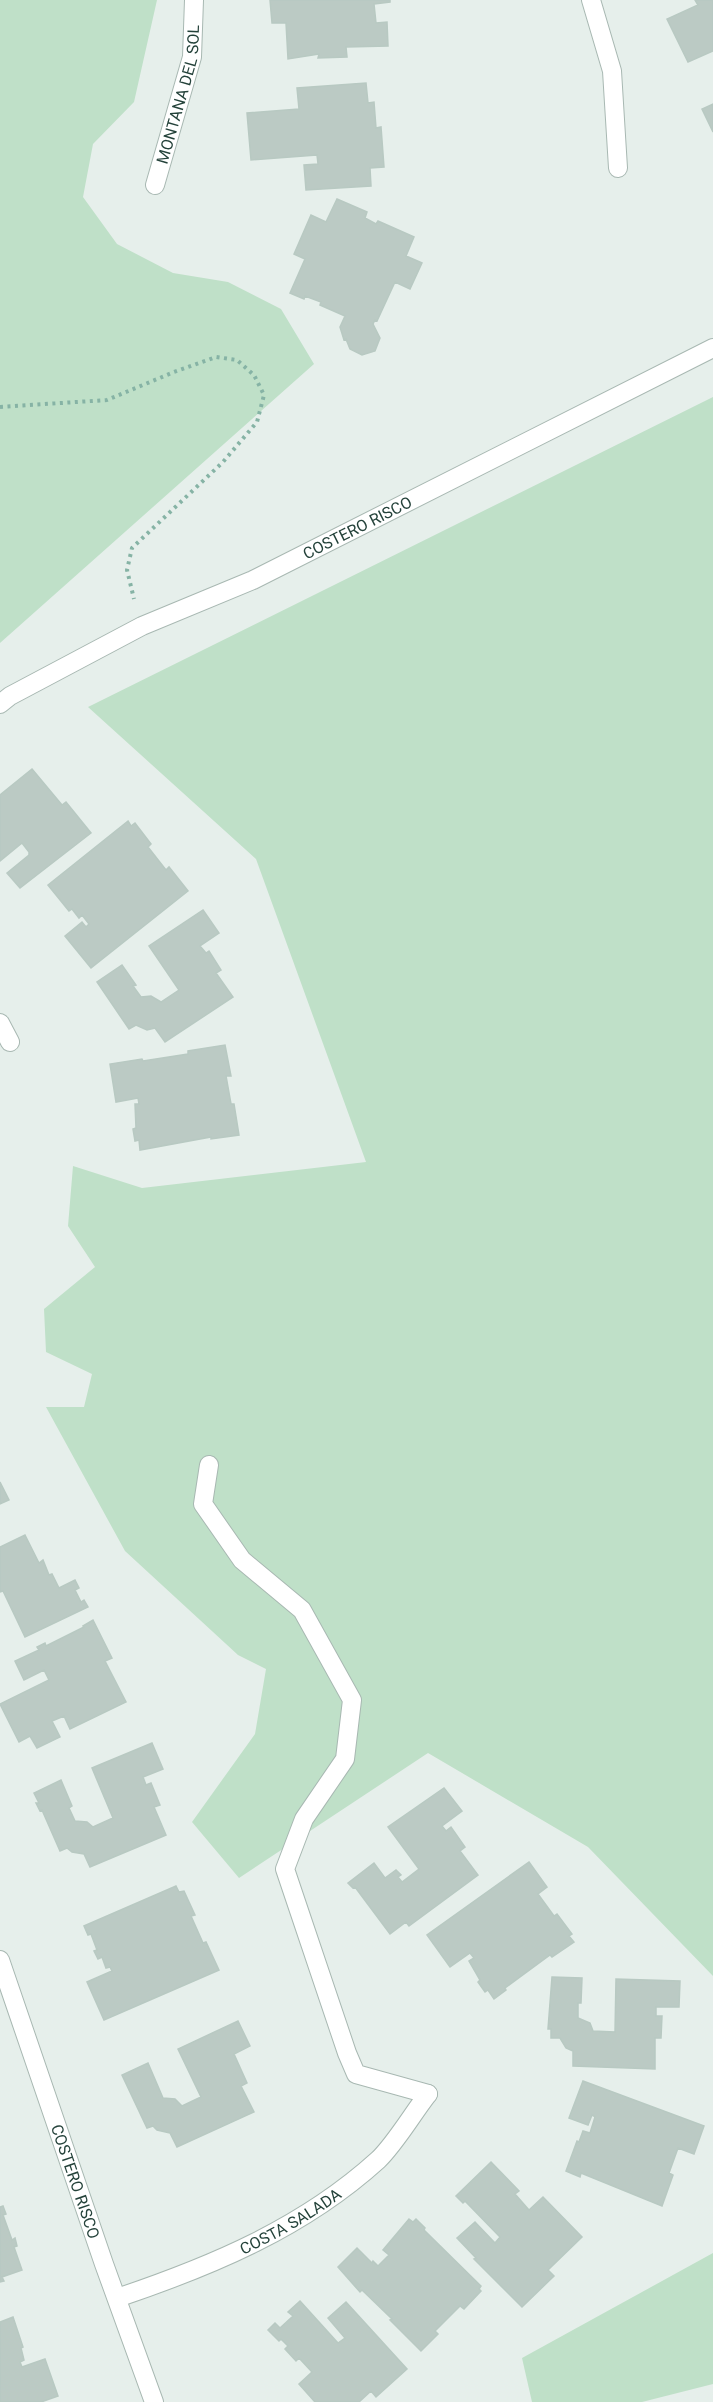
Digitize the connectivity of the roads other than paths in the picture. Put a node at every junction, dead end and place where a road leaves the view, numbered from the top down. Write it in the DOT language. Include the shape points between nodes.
graph roads {
  1 [pos="194,0"];
  2 [pos="591,0"];
  3 [pos="618,168"];
  4 [pos="155,185"];
  5 [pos="713,348"];
  6 [pos="0,704"];
  7 [pos="0,1023"];
  8 [pos="10,1042"];
  9 [pos="209,1465"];
  10 [pos="0,1960"];
  11 [pos="117,2298"];
  12 [pos="154,2402"];
  1 -- 4 [label="street, MONTANA DEL SOL" via="192,57"];
  2 -- 3 [label="street" via="612,71"];
  5 -- 6 [label="street, COSTERO RISCO" via="253,580 142,626"];
  7 -- 8 [label="street"];
  9 -- 11 [label="street, COSTA SALADA" via="203,1504 242,1560 302,1610 352,1700 345,1759 304,1820 285,1869 347,2054 356,2074 428,2094 379,2159 302,2218 236,2253"];
  10 -- 11 [label="street, COSTERO RISCO"];
  11 -- 12 [label="street, COSTERO RISCO"];
}
